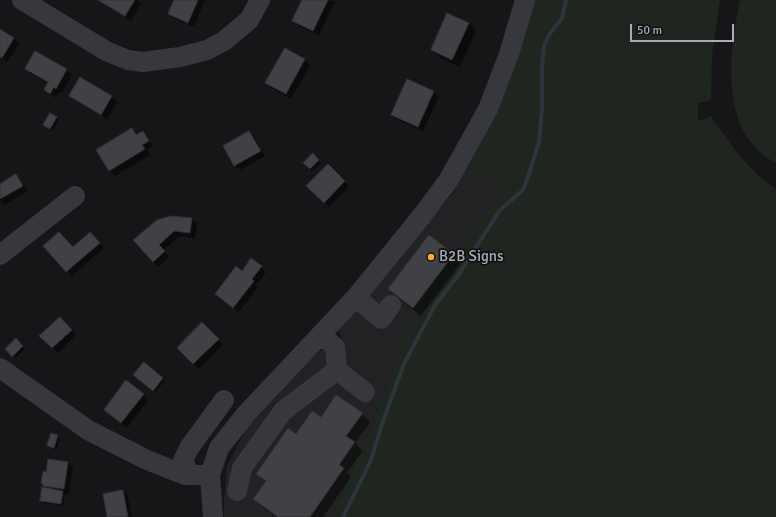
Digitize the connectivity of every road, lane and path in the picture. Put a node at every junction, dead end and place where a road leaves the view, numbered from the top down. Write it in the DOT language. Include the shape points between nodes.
graph roads {
  1 [pos="22,0"];
  2 [pos="260,0"];
  3 [pos="525,0"];
  4 [pos="75,196"];
  5 [pos="0,255"];
  6 [pos="356,297"];
  7 [pos="391,305"];
  8 [pos="321,335"];
  9 [pos="0,368"];
  10 [pos="337,370"];
  11 [pos="365,392"];
  12 [pos="224,400"];
  13 [pos="190,475"];
  14 [pos="210,475"];
  15 [pos="237,491"];
  16 [pos="213,517"];
  1 -- 2 [label="street" via="108,52 128,60 143,62 180,57 207,50 224,41 249,20"];
  3 -- 6 [label="street" via="509,54 488,109 448,181"];
  4 -- 5 [label="street"];
  6 -- 7 [label="street" via="381,319"];
  6 -- 8 [label="street"];
  8 -- 10 [label="street" via="335,347"];
  8 -- 14 [label="street" via="246,414 219,448"];
  9 -- 13 [label="street" via="88,430 147,460"];
  10 -- 11 [label="street"];
  10 -- 15 [label="street" via="283,411 242,468"];
  12 -- 13 [label="street" via="189,448 183,461"];
  13 -- 14 [label="street"];
  14 -- 16 [label="street"];
}
